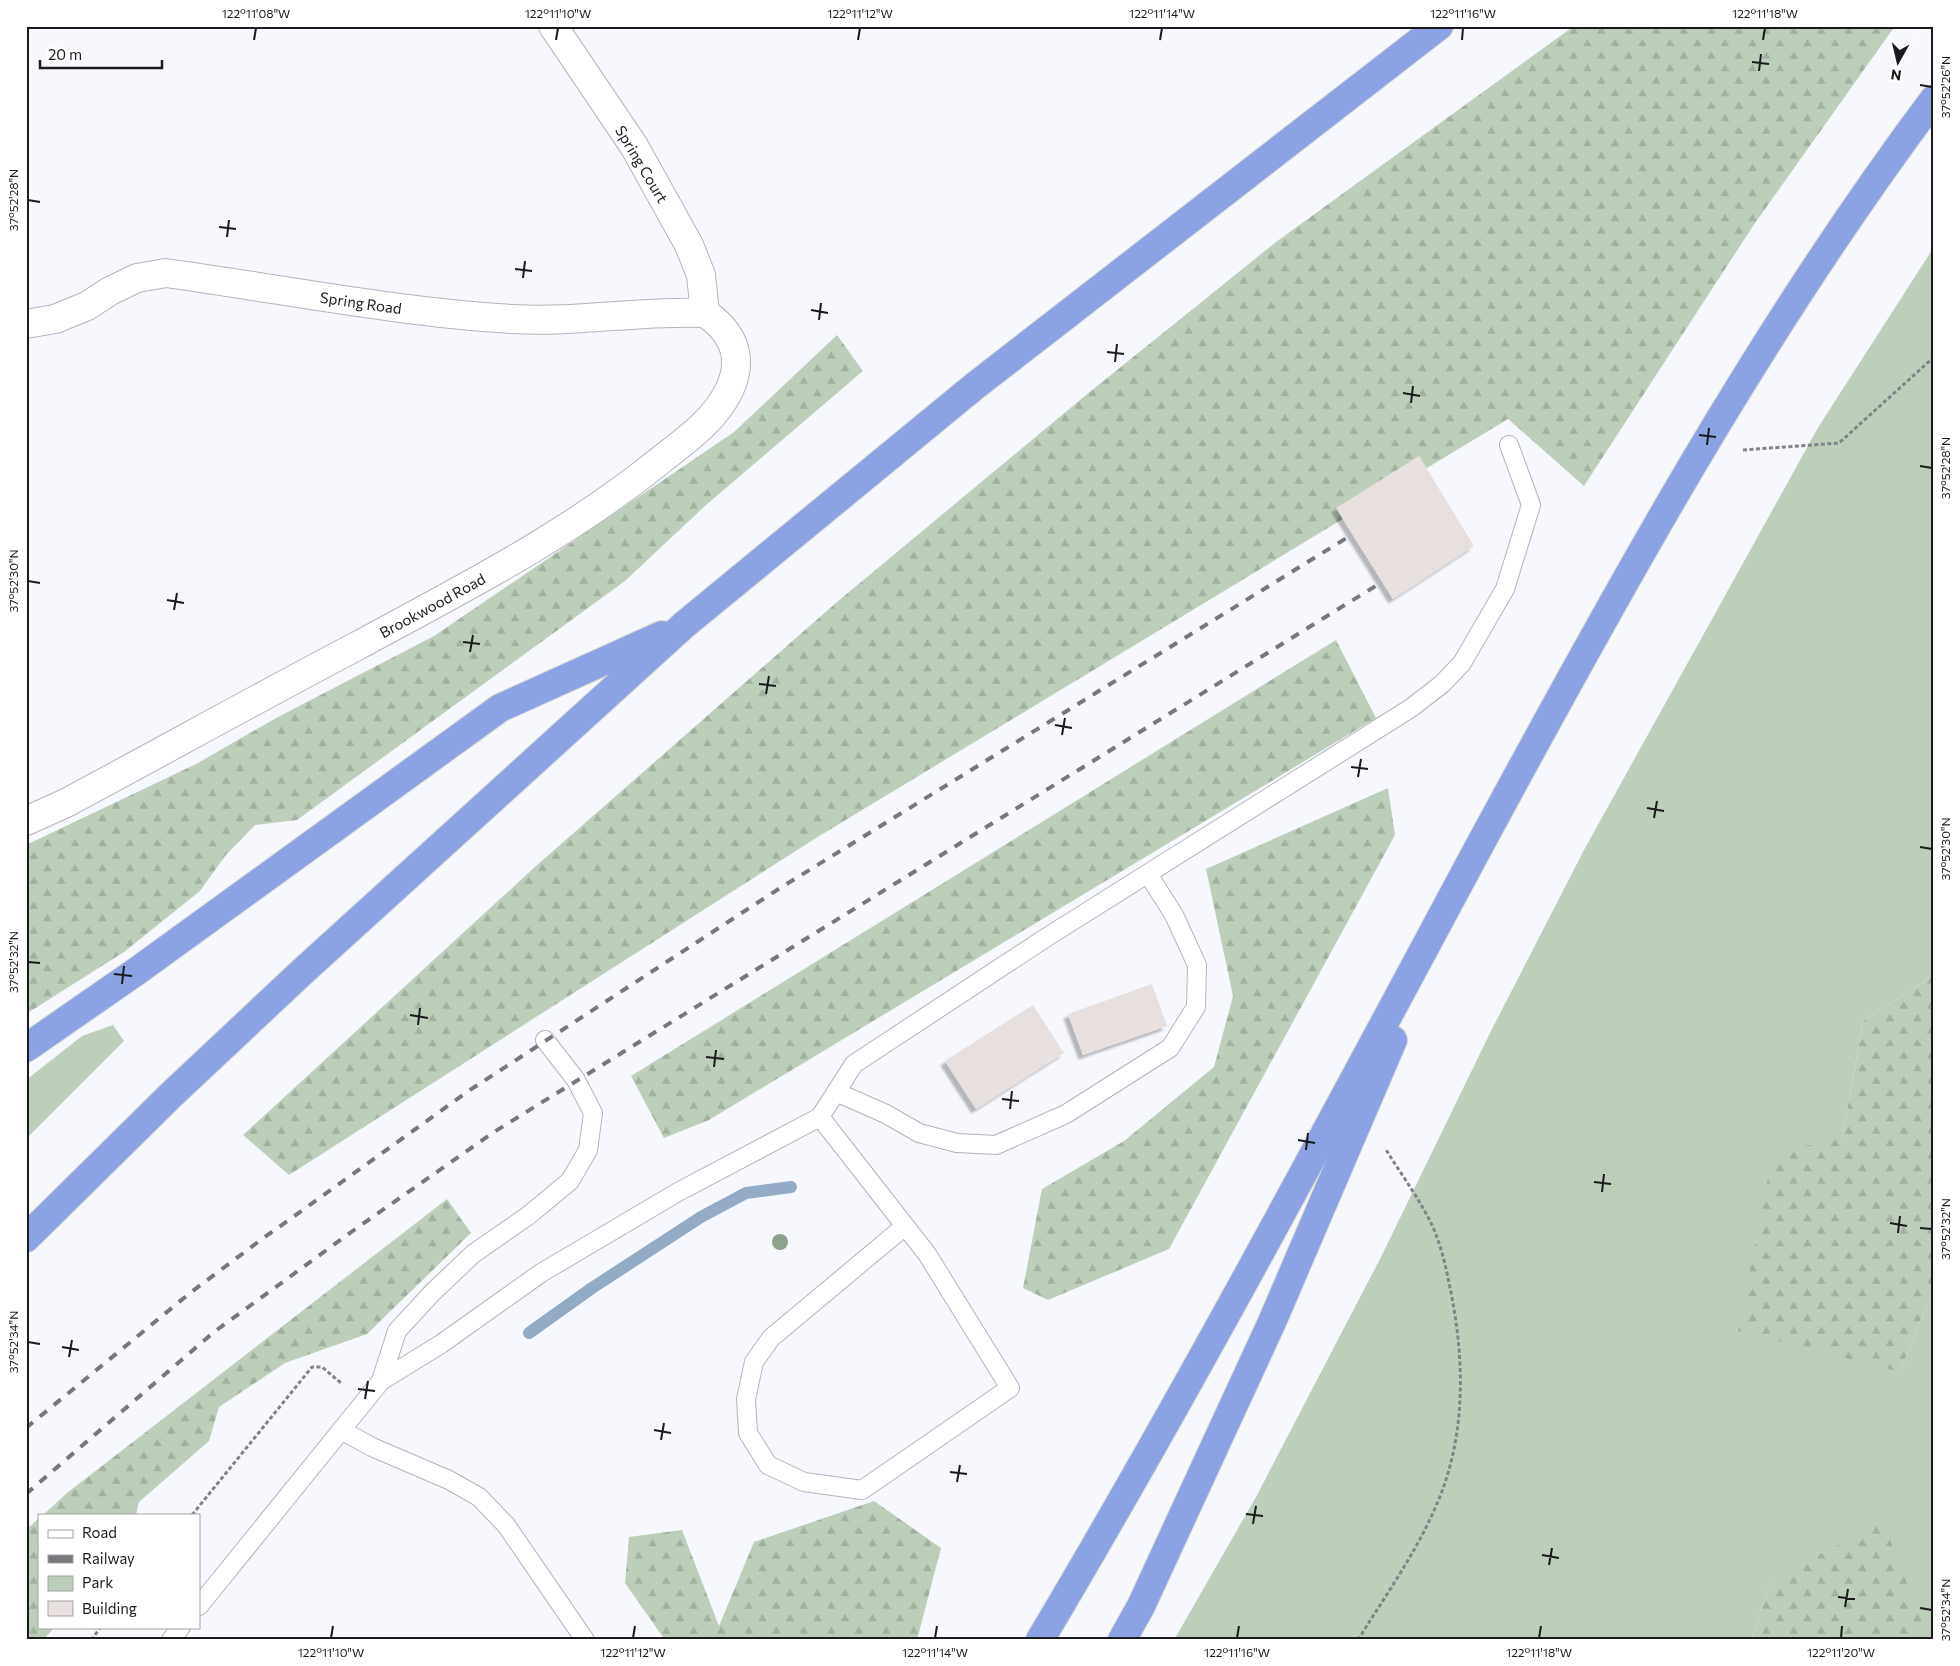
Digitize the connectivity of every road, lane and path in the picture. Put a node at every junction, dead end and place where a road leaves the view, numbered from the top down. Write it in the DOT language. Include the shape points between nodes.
graph roads {
  1 [pos="553,26"];
  2 [pos="1439,26"];
  3 [pos="1934,99"];
  4 [pos="705,313"];
  5 [pos="26,324"];
  6 [pos="1934,357"];
  7 [pos="1509,445"];
  8 [pos="1700,453"];
  9 [pos="684,625"];
  10 [pos="26,821"];
  11 [pos="1467,869"];
  12 [pos="1148,874"];
  13 [pos="545,1040"];
  14 [pos="26,1048"];
  15 [pos="836,1092"];
  16 [pos="1362,1112"];
  17 [pos="820,1117"];
  18 [pos="905,1226"];
  19 [pos="26,1238"];
  20 [pos="312,1367"];
  21 [pos="381,1381"];
  22 [pos="341,1430"];
  23 [pos="193,1514"];
  24 [pos="200,1605"];
  25 [pos="100,1628"];
  26 [pos="180,1628"];
  27 [pos="91,1640"];
  28 [pos="171,1640"];
  29 [pos="584,1640"];
  30 [pos="1040,1640"];
  31 [pos="1122,1640"];
  32 [pos="1358,1640"];
  1 -- 4 [label="street, Spring Court" via="634,146 689,245 701,274"];
  2 -- 9 [label="highway" via="961,398"];
  3 -- 8 [label="highway" via="1823,257"];
  4 -- 5 [label="street, Spring Road" via="512,319 166,274 138,278 87,306 54,319"];
  4 -- 10 [label="street, Brookwood Road" via="727,330 737,367 731,386 719,407 703,424 618,494 473,583 66,803"];
  6 -- 8 [label="path" via="1839,443"];
  7 -- 12 [label="lane" via="1531,505 1505,589 1462,663 1442,684 1411,708"];
  8 -- 11 [label="highway" via="1633,566"];
  9 -- 14 [label="highway" via="500,708"];
  9 -- 19 [label="highway" via="295,979"];
  11 -- 16 [label="highway"];
  11 -- 30 [label="highway" via="1214,1336"];
  12 -- 15 [label="lane" via="854,1064"];
  12 -- 15 [label="lane" via="1174,915 1197,965 1196,1007 1170,1048 1066,1114 996,1145 957,1143 919,1133"];
  13 -- 21 [label="lane" via="576,1080 593,1113 588,1150 570,1182 473,1254 397,1331"];
  15 -- 17 [label="lane"];
  16 -- 31 [label="highway" via="1268,1331 1141,1606"];
  16 -- 32 [label="path" via="1430,1219 1445,1262 1458,1323 1462,1388 1454,1450 1437,1505 1412,1553"];
  17 -- 18 [label="lane"];
  17 -- 21 [label="lane" via="678,1192 541,1273 441,1344"];
  18 -- 18 [label="lane" via="927,1254 1010,1388 862,1490 804,1482 768,1465 748,1433 746,1399 754,1362 771,1338"];
  20 -- 23 [label="path"];
  21 -- 22 [label="lane"];
  22 -- 24 [label="lane"];
  22 -- 29 [label="lane" via="479,1497 506,1525"];
  25 -- 27 [label="path"];
  26 -- 28 [label="lane"];
}
